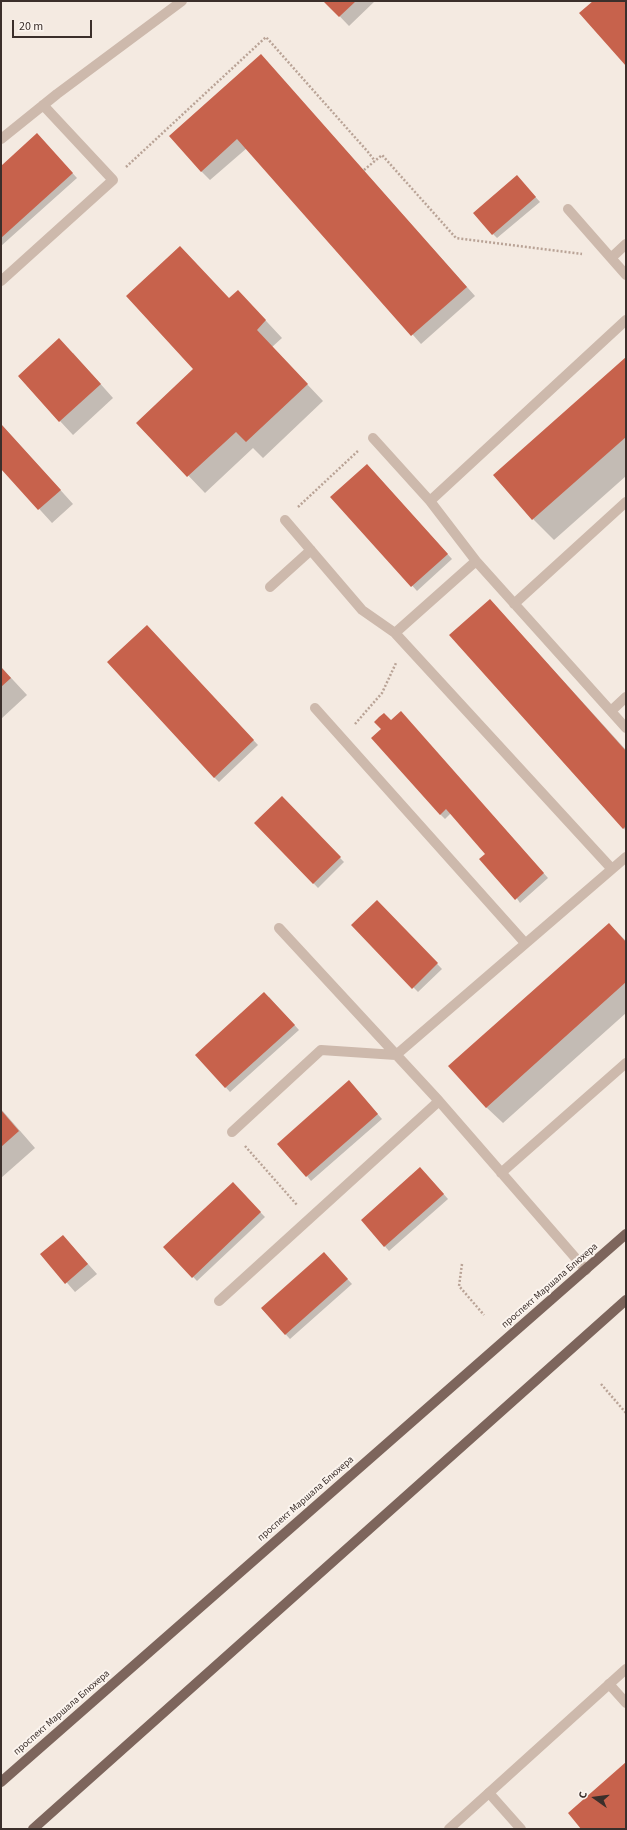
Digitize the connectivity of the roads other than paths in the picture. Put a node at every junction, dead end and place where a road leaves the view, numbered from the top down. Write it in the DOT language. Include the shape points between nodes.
graph roads {
  1 [pos="182,1"];
  2 [pos="44,105"];
  3 [pos="1,139"];
  4 [pos="568,209"];
  5 [pos="626,244"];
  6 [pos="611,258"];
  7 [pos="626,275"];
  8 [pos="1,281"];
  9 [pos="626,320"];
  10 [pos="373,438"];
  11 [pos="430,501"];
  12 [pos="626,502"];
  13 [pos="285,520"];
  14 [pos="311,550"];
  15 [pos="476,561"];
  16 [pos="270,587"];
  17 [pos="514,604"];
  18 [pos="395,633"];
  19 [pos="626,697"];
  20 [pos="315,708"];
  21 [pos="610,711"];
  22 [pos="626,728"];
  23 [pos="626,857"];
  24 [pos="611,868"];
  25 [pos="279,928"];
  26 [pos="525,943"];
  27 [pos="396,1055"];
  28 [pos="626,1063"];
  29 [pos="439,1101"];
  30 [pos="232,1132"];
  31 [pos="501,1172"];
  32 [pos="626,1234"];
  33 [pos="586,1270"];
  34 [pos="626,1300"];
  35 [pos="219,1301"];
  36 [pos="626,1669"];
  37 [pos="609,1684"];
  38 [pos="626,1703"];
  39 [pos="1,1782"];
  40 [pos="489,1793"];
  41 [pos="33,1829"];
  42 [pos="449,1829"];
  43 [pos="521,1829"];
  1 -- 2 [label="street"];
  2 -- 3 [label="street"];
  2 -- 8 [label="street" via="113,180"];
  4 -- 6 [label="street"];
  5 -- 6 [label="street"];
  6 -- 7 [label="street"];
  9 -- 11 [label="street"];
  10 -- 11 [label="street"];
  11 -- 15 [label="street"];
  12 -- 17 [label="street"];
  13 -- 14 [label="street"];
  14 -- 16 [label="street"];
  14 -- 18 [label="street" via="362,610"];
  15 -- 17 [label="street"];
  15 -- 18 [label="street"];
  17 -- 21 [label="street"];
  18 -- 24 [label="street"];
  19 -- 21 [label="street"];
  20 -- 26 [label="street"];
  21 -- 22 [label="street"];
  23 -- 24 [label="street"];
  24 -- 26 [label="street"];
  25 -- 27 [label="street"];
  26 -- 27 [label="street"];
  27 -- 29 [label="street"];
  27 -- 30 [label="street" via="321,1050"];
  28 -- 31 [label="street"];
  29 -- 31 [label="street"];
  29 -- 35 [label="street"];
  31 -- 33 [label="street"];
  32 -- 33 [label="main road, проспект Маршала Блюхера"];
  33 -- 39 [label="main road, проспект Маршала Блюхера"];
  34 -- 41 [label="main road"];
  36 -- 37 [label="street"];
  37 -- 38 [label="street"];
  37 -- 40 [label="street"];
  40 -- 42 [label="street"];
  40 -- 43 [label="street"];
}
